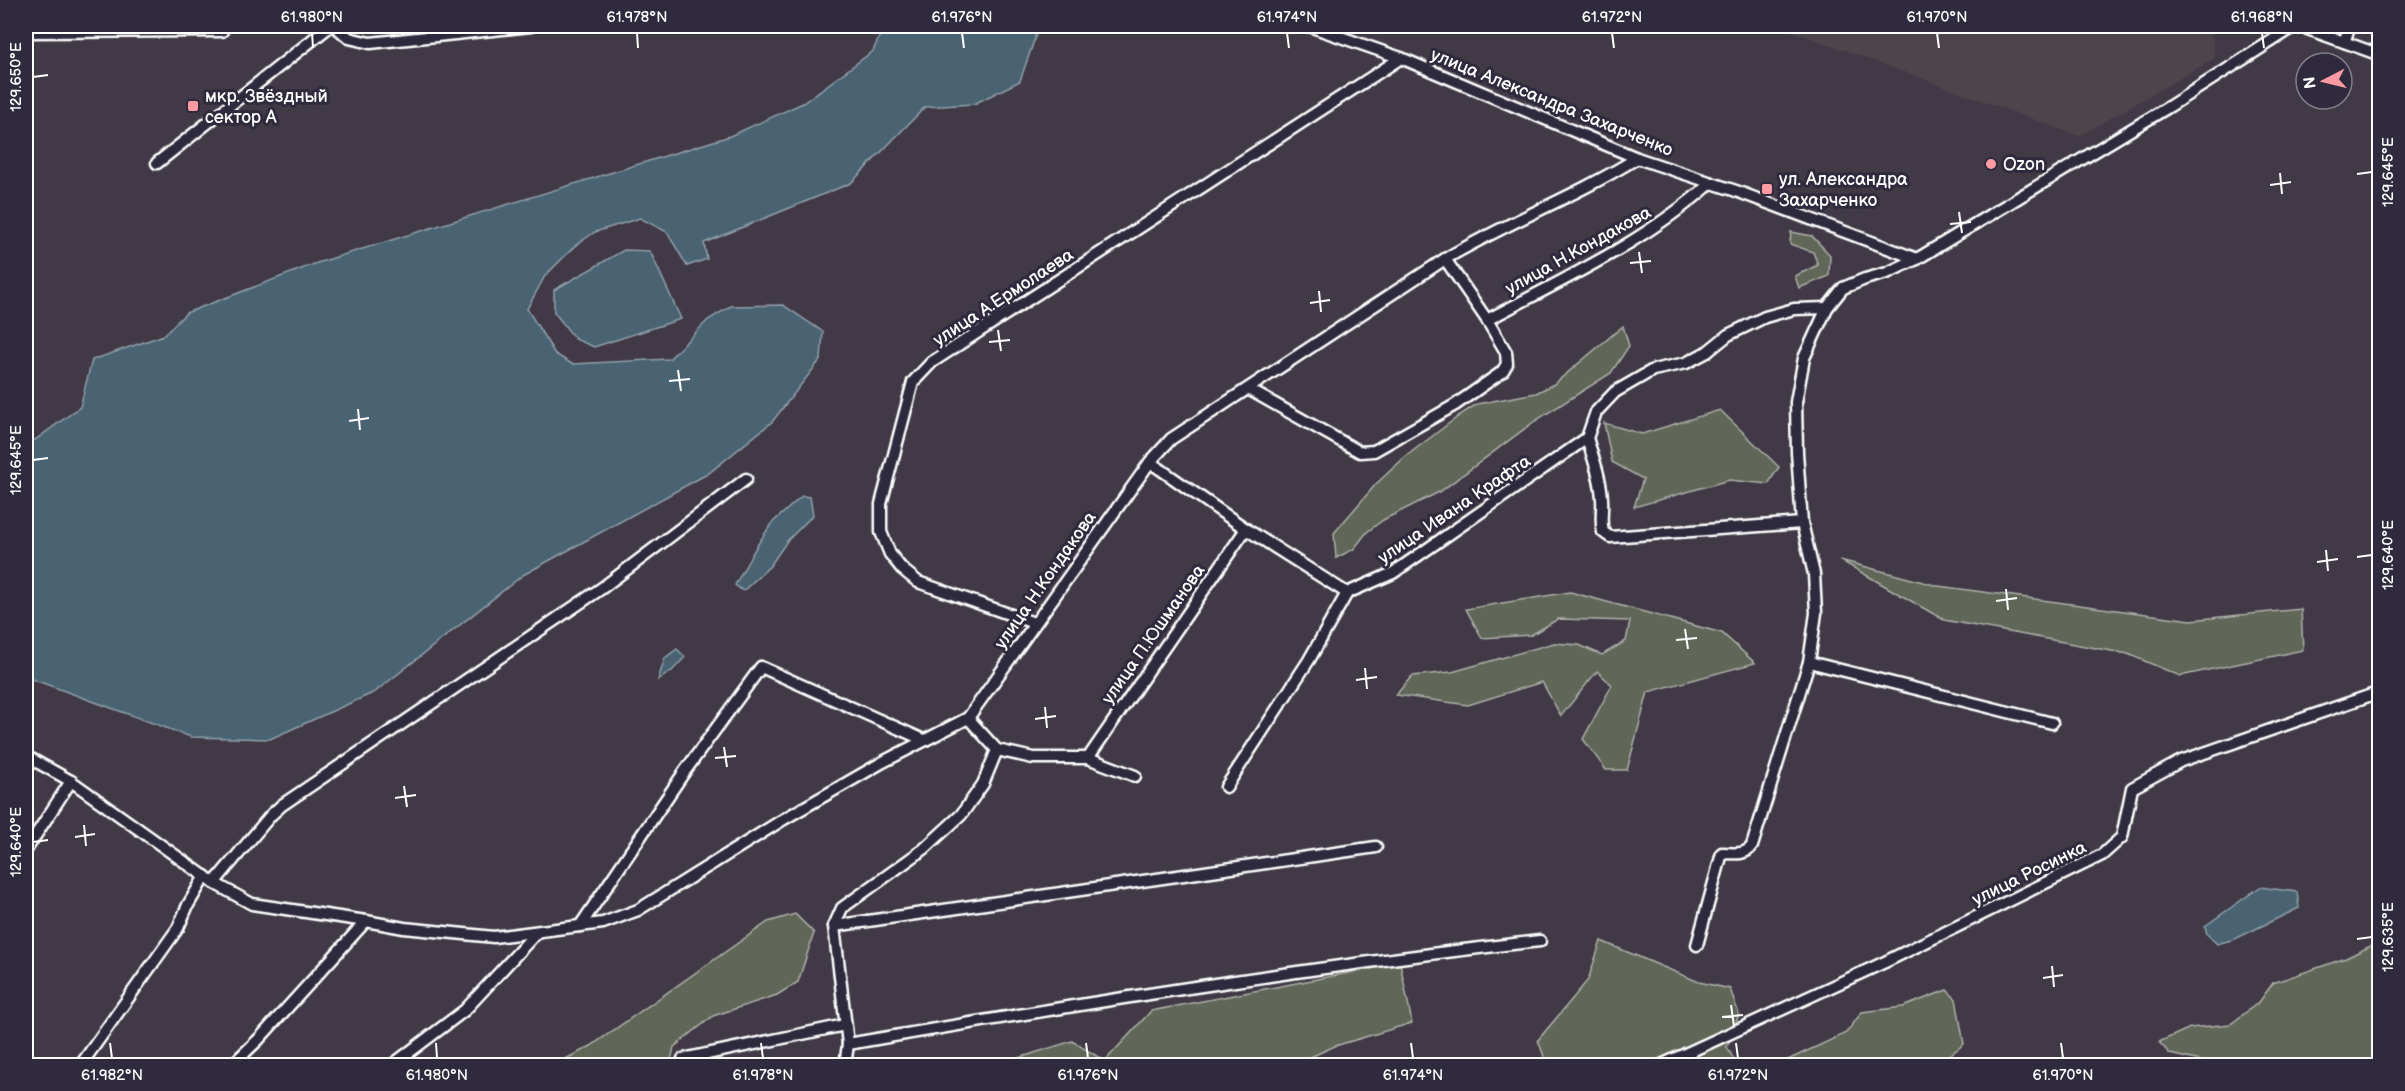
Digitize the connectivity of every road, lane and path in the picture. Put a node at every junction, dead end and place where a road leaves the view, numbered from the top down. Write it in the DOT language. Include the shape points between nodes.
graph roads {
  1 [pos="330,26"];
  2 [pos="335,26"];
  3 [pos="531,26"];
  4 [pos="1309,26"];
  5 [pos="2297,26"];
  6 [pos="2350,26"];
  7 [pos="222,31"];
  8 [pos="26,32"];
  9 [pos="2344,42"];
  10 [pos="2379,55"];
  11 [pos="1401,58"];
  12 [pos="1636,158"];
  13 [pos="158,163"];
  14 [pos="1711,183"];
  15 [pos="1445,259"];
  16 [pos="1917,259"];
  17 [pos="1827,308"];
  18 [pos="1487,320"];
  19 [pos="1248,389"];
  20 [pos="1587,438"];
  21 [pos="1150,462"];
  22 [pos="746,479"];
  23 [pos="1802,523"];
  24 [pos="1246,529"];
  25 [pos="1347,593"];
  26 [pos="1034,623"];
  27 [pos="1809,662"];
  28 [pos="2379,692"];
  29 [pos="968,718"];
  30 [pos="2052,723"];
  31 [pos="924,740"];
  32 [pos="997,750"];
  33 [pos="26,756"];
  34 [pos="1088,758"];
  35 [pos="1135,776"];
  36 [pos="71,781"];
  37 [pos="1226,787"];
  38 [pos="1376,847"];
  39 [pos="26,850"];
  40 [pos="209,879"];
  41 [pos="366,921"];
  42 [pos="580,926"];
  43 [pos="834,926"];
  44 [pos="537,932"];
  45 [pos="1540,941"];
  46 [pos="1697,945"];
  47 [pos="845,1025"];
  48 [pos="848,1044"];
  49 [pos="683,1059"];
  50 [pos="80,1065"];
  51 [pos="231,1065"];
  52 [pos="391,1065"];
  53 [pos="845,1065"];
  54 [pos="1659,1065"];
  1 -- 13 [label="street"];
  2 -- 3 [label="street" via="349,38 370,43"];
  4 -- 11 [label="street, улица Александра Захарченко"];
  5 -- 9 [label="street"];
  5 -- 16 [label="street"];
  6 -- 9 [label="street"];
  7 -- 8 [label="street"];
  9 -- 10 [label="street"];
  11 -- 12 [label="street, улица Александра Захарченко"];
  11 -- 26 [label="street, улица А.Ермолаева" via="932,362 913,382 881,504 881,532 890,554 918,582"];
  12 -- 14 [label="street, улица Александра Захарченко"];
  12 -- 15 [label="street, улица Н.Кондакова" via="1600,181"];
  14 -- 16 [label="street, улица Александра Захарченко"];
  14 -- 18 [label="street, улица Н.Кондакова" via="1684,207 1628,244"];
  15 -- 18 [label="street"];
  15 -- 19 [label="street, улица Н.Кондакова"];
  16 -- 17 [label="street" via="1843,288"];
  17 -- 20 [label="street" via="1794,309 1765,317 1728,334 1686,363 1653,370 1615,392 1596,412"];
  17 -- 23 [label="street" via="1804,358 1796,402"];
  18 -- 19 [label="street" via="1506,352 1507,364 1502,372 1455,405 1374,451 1360,452 1349,447"];
  19 -- 21 [label="street, улица Н.Кондакова" via="1171,439"];
  20 -- 23 [label="street" via="1599,478 1600,522 1603,532 1610,537"];
  20 -- 25 [label="street, улица Ивана Крафта" via="1393,573"];
  21 -- 24 [label="street"];
  21 -- 26 [label="street, улица Н.Кондакова"];
  22 -- 40 [label="street" via="602,588 282,805"];
  23 -- 27 [label="street" via="1814,573 1816,613"];
  24 -- 25 [label="street"];
  24 -- 34 [label="street, улица П.Юшманова"];
  25 -- 37 [label="street" via="1309,660"];
  26 -- 29 [label="street, улица Н.Кондакова"];
  27 -- 30 [label="street"];
  27 -- 46 [label="street" via="1752,846 1741,853 1722,853"];
  28 -- 54 [label="street, улица Росинка" via="2181,761 2150,777 2132,789 2122,837 2102,855 1885,962"];
  29 -- 31 [label="street"];
  29 -- 32 [label="street"];
  31 -- 42 [label="street" via="784,819 638,910 603,923"];
  31 -- 42 [label="street" via="761,667"];
  32 -- 34 [label="street" via="1033,758"];
  32 -- 43 [label="street" via="984,784 961,815 924,849 842,908"];
  33 -- 36 [label="street"];
  34 -- 35 [label="street"];
  36 -- 39 [label="street"];
  36 -- 40 [label="street"];
  38 -- 43 [label="street"];
  40 -- 41 [label="street" via="252,903"];
  40 -- 50 [label="street"];
  41 -- 44 [label="street" via="438,933 495,937"];
  41 -- 51 [label="street"];
  42 -- 44 [label="street"];
  43 -- 47 [label="street"];
  44 -- 52 [label="street" via="465,1010"];
  45 -- 48 [label="street" via="1177,990"];
  47 -- 48 [label="street"];
  47 -- 49 [label="street"];
  48 -- 53 [label="street"];
}
